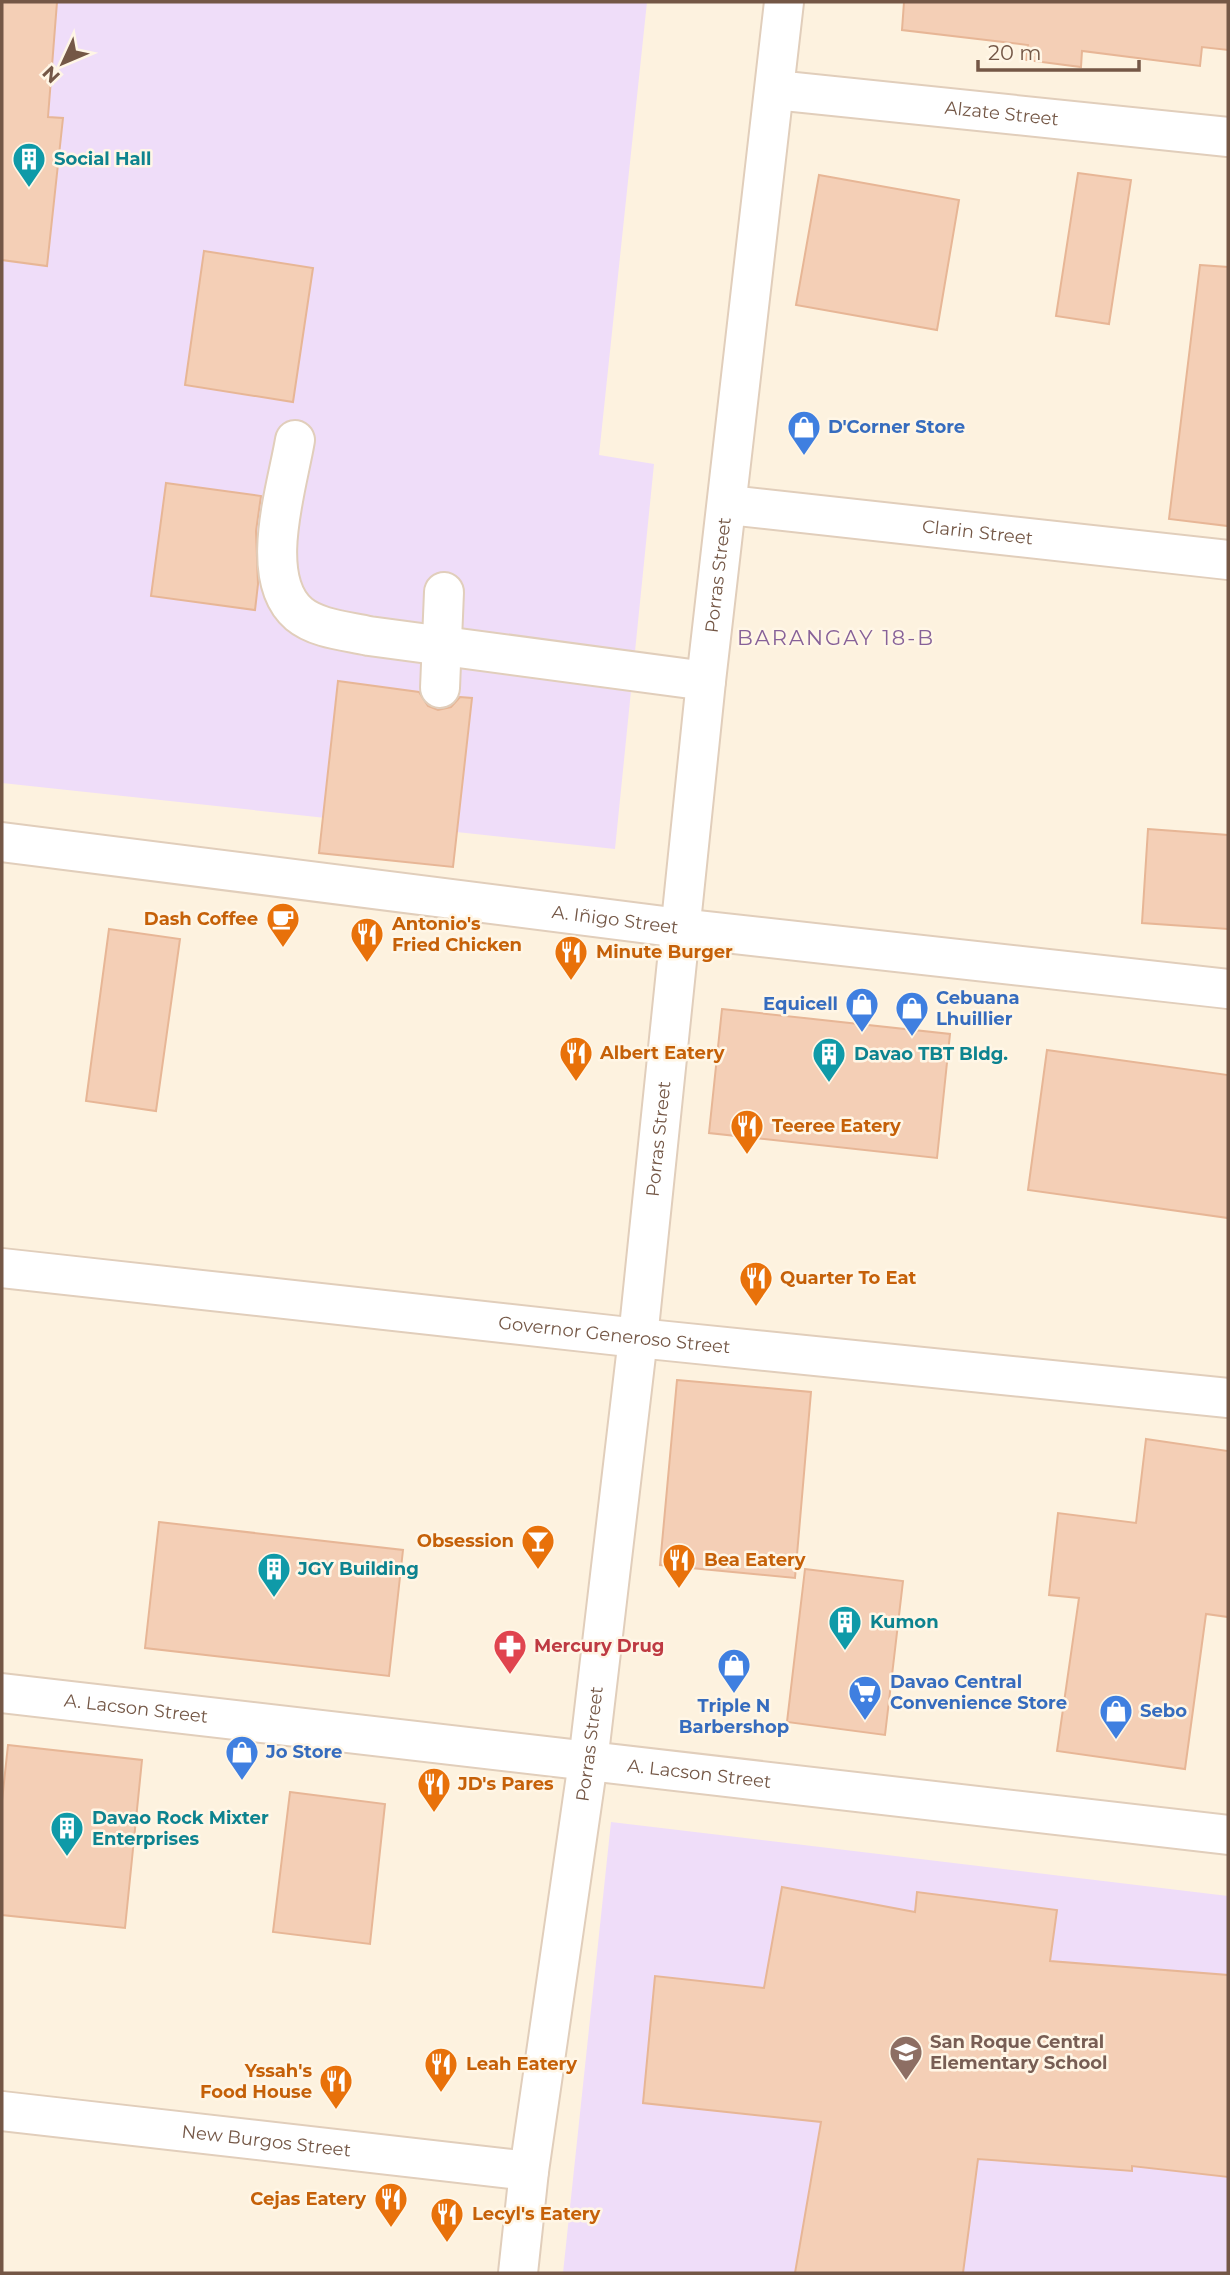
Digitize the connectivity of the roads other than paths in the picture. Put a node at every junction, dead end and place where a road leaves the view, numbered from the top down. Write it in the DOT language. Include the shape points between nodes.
graph roads {
  1 [pos="784,2"];
  2 [pos="775,90"];
  3 [pos="1228,137"];
  4 [pos="295,440"];
  5 [pos="729,505"];
  6 [pos="1228,560"];
  7 [pos="444,592"];
  8 [pos="441,644"];
  9 [pos="706,681"];
  10 [pos="440,688"];
  11 [pos="2,842"];
  12 [pos="680,928"];
  13 [pos="1228,989"];
  14 [pos="2,1268"];
  15 [pos="638,1338"];
  16 [pos="1228,1398"];
  17 [pos="2,1693"];
  18 [pos="588,1762"];
  19 [pos="1228,1835"];
  20 [pos="2,2111"];
  21 [pos="530,2171"];
  22 [pos="518,2273"];
  1 -- 2 [label="street, Porras Street"];
  2 -- 3 [label="street, Alzate Street"];
  2 -- 5 [label="street, Porras Street"];
  4 -- 8 [label="street" via="275,562 281,592 299,614 324,627"];
  5 -- 6 [label="street, Clarin Street"];
  5 -- 9 [label="street, Porras Street"];
  7 -- 8 [label="street"];
  8 -- 9 [label="street"];
  8 -- 10 [label="street"];
  9 -- 12 [label="street, Porras Street"];
  11 -- 12 [label="street, A. Iñigo Street"];
  12 -- 13 [label="street, A. Iñigo Street"];
  12 -- 15 [label="street, Porras Street"];
  14 -- 15 [label="street, Governor Generoso Street"];
  15 -- 16 [label="street, Governor Generoso Street"];
  15 -- 18 [label="street, Porras Street"];
  17 -- 18 [label="street, A. Lacson Street"];
  18 -- 19 [label="street, A. Lacson Street"];
  18 -- 21 [label="street, Porras Street"];
  20 -- 21 [label="street, New Burgos Street"];
  21 -- 22 [label="street, Porras Street"];
}
